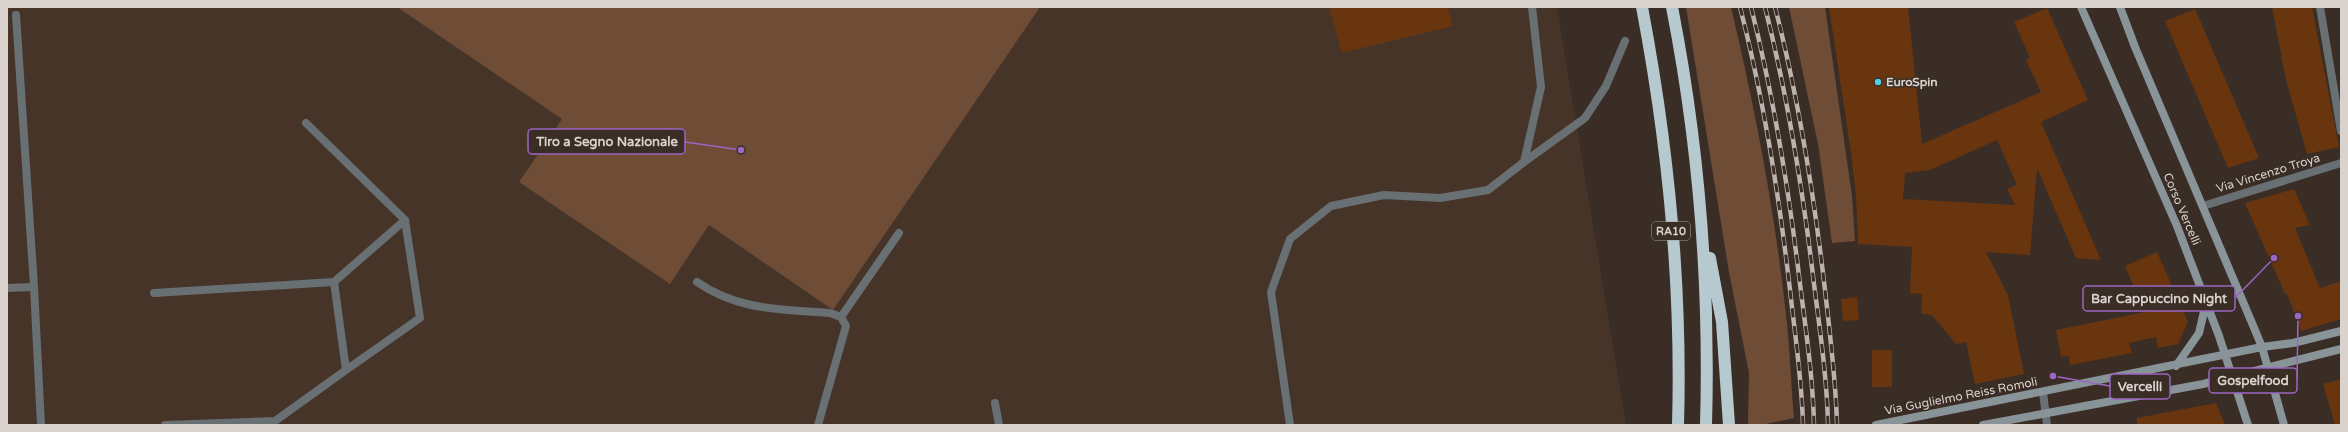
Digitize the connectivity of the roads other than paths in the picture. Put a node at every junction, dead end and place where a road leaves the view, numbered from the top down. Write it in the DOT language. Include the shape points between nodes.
graph roads {
  1 [pos="1532,7"];
  2 [pos="1642,7"];
  3 [pos="1672,7"];
  4 [pos="2081,7"];
  5 [pos="2120,7"];
  6 [pos="2320,7"];
  7 [pos="16,16"];
  8 [pos="1625,41"];
  9 [pos="306,123"];
  10 [pos="2341,132"];
  11 [pos="1524,162"];
  12 [pos="2341,163"];
  13 [pos="2203,206"];
  14 [pos="405,220"];
  15 [pos="1703,229"];
  16 [pos="899,233"];
  17 [pos="334,282"];
  18 [pos="697,282"];
  19 [pos="34,287"];
  20 [pos="7,288"];
  21 [pos="154,293"];
  22 [pos="2206,302"];
  23 [pos="841,317"];
  24 [pos="2341,331"];
  25 [pos="2262,347"];
  26 [pos="2341,349"];
  27 [pos="2226,355"];
  28 [pos="2176,366"];
  29 [pos="2268,369"];
  30 [pos="346,370"];
  31 [pos="2234,377"];
  32 [pos="2043,392"];
  33 [pos="995,403"];
  34 [pos="2046,413"];
  35 [pos="41,425"];
  36 [pos="165,425"];
  37 [pos="818,425"];
  38 [pos="999,425"];
  39 [pos="1290,425"];
  40 [pos="1678,425"];
  41 [pos="1706,425"];
  42 [pos="1729,425"];
  43 [pos="1876,425"];
  44 [pos="1983,425"];
  45 [pos="2047,425"];
  46 [pos="2248,425"];
  47 [pos="2284,425"];
  1 -- 11 [label="street" via="1541,87"];
  2 -- 40 [label="highway, RA10" via="1660,120 1675,270 1679,346"];
  3 -- 15 [label="highway, RA10" via="1688,104"];
  4 -- 22 [label="main road, Corso Vercelli" via="2174,220"];
  5 -- 13 [label="main road, Corso Vercelli"];
  6 -- 10 [label="street"];
  7 -- 19 [label="street"];
  8 -- 11 [label="street" via="1606,86 1585,118"];
  9 -- 14 [label="street"];
  11 -- 39 [label="street" via="1488,190 1440,198 1384,195 1330,206 1290,239 1271,292"];
  12 -- 13 [label="street, Via Vincenzo Troya"];
  13 -- 25 [label="main road, Corso Vercelli"];
  14 -- 17 [label="street"];
  14 -- 30 [label="street" via="420,318"];
  15 -- 41 [label="highway, RA10" via="1708,338"];
  15 -- 42 [label="highway, RA10" via="1716,281 1722,322"];
  16 -- 23 [label="street"];
  17 -- 21 [label="street"];
  17 -- 30 [label="street"];
  18 -- 23 [label="street" via="716,295 750,306 830,313"];
  19 -- 20 [label="street"];
  19 -- 35 [label="street"];
  22 -- 27 [label="main road, Corso Vercelli"];
  22 -- 28 [label="main road" via="2200,334"];
  23 -- 37 [label="street" via="846,326"];
  24 -- 25 [label="main road, Via Guglielmo Reiss Romoli" via="2293,344"];
  25 -- 27 [label="main road, Via Guglielmo Reiss Romoli"];
  25 -- 29 [label="main road, Corso Vercelli"];
  26 -- 29 [label="main road"];
  27 -- 28 [label="main road, Via Guglielmo Reiss Romoli"];
  27 -- 31 [label="main road, Corso Vercelli"];
  28 -- 32 [label="main road, Via Guglielmo Reiss Romoli"];
  29 -- 31 [label="main road"];
  29 -- 47 [label="main road, Corso Vercelli"];
  30 -- 36 [label="street" via="275,421"];
  31 -- 34 [label="main road"];
  31 -- 46 [label="main road, Corso Vercelli"];
  32 -- 34 [label="street"];
  32 -- 43 [label="main road, Via Guglielmo Reiss Romoli"];
  33 -- 38 [label="street"];
  34 -- 44 [label="main road"];
  34 -- 45 [label="street"];
}
